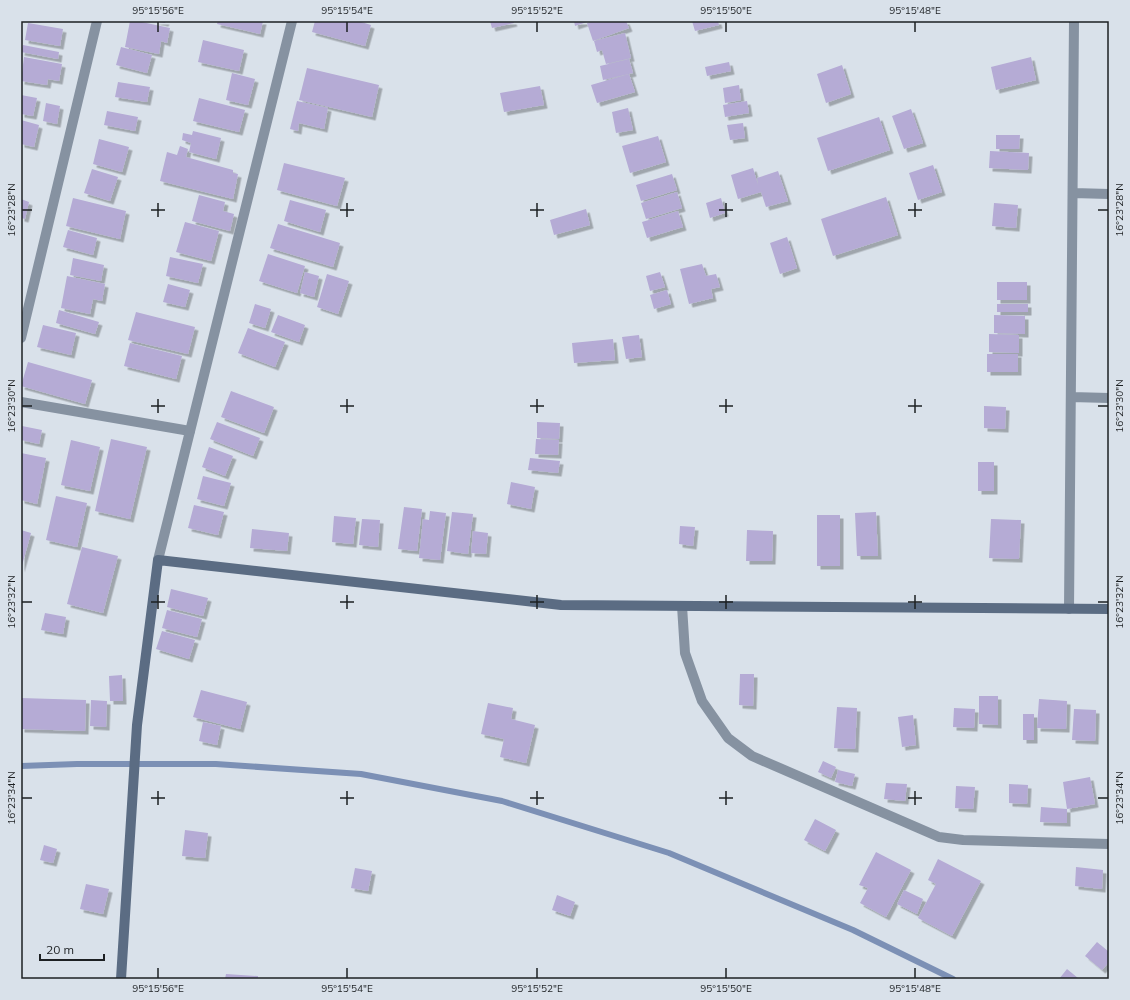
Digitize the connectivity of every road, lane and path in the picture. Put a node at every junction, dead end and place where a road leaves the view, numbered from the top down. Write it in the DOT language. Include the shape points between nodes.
graph roads {
  1 [pos="97,21"];
  2 [pos="292,21"];
  3 [pos="1074,21"];
  4 [pos="1073,193"];
  5 [pos="1109,194"];
  6 [pos="21,338"];
  7 [pos="1071,397"];
  8 [pos="1109,398"];
  9 [pos="21,402"];
  10 [pos="190,431"];
  11 [pos="158,560"];
  12 [pos="682,606"];
  13 [pos="1069,609"];
  14 [pos="1109,609"];
  15 [pos="1109,844"];
  16 [pos="121,979"];
  1 -- 6 [label="street"];
  2 -- 10 [label="street"];
  3 -- 4 [label="street"];
  4 -- 5 [label="street"];
  4 -- 7 [label="street"];
  7 -- 8 [label="street"];
  7 -- 13 [label="street"];
  9 -- 10 [label="street"];
  10 -- 11 [label="street"];
  11 -- 12 [label="main road" via="561,605"];
  11 -- 16 [label="main road" via="137,725"];
  12 -- 13 [label="main road"];
  12 -- 15 [label="street" via="686,654 702,701 728,738 752,756 940,837 963,840"];
  13 -- 14 [label="main road"];
}
